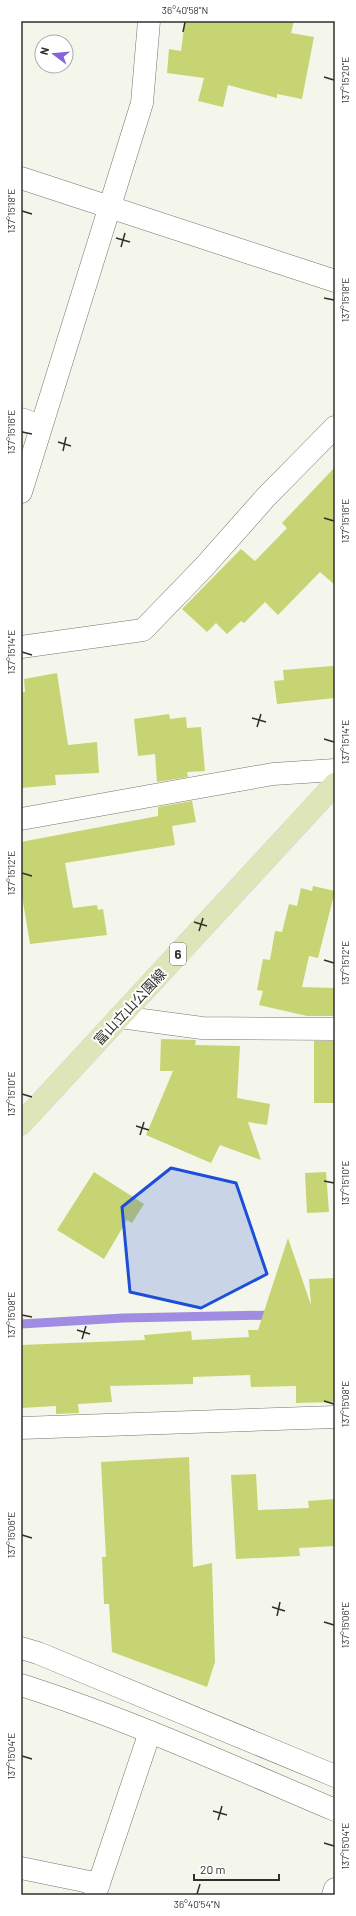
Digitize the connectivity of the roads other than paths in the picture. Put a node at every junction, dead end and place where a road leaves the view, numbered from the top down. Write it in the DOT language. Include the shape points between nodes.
graph roads {
  1 [pos="149,21"];
  2 [pos="21,178"];
  3 [pos="110,207"];
  4 [pos="335,281"];
  5 [pos="21,419"];
  6 [pos="41,426"];
  7 [pos="335,427"];
  8 [pos="21,492"];
  9 [pos="21,647"];
  10 [pos="335,770"];
  11 [pos="335,784"];
  12 [pos="21,819"];
  13 [pos="120,1017"];
  14 [pos="335,1028"];
  15 [pos="21,1124"];
  16 [pos="335,1417"];
  17 [pos="21,1428"];
  18 [pos="21,1648"];
  19 [pos="21,1685"];
  20 [pos="150,1732"];
  21 [pos="335,1776"];
  22 [pos="335,1810"];
  23 [pos="21,1868"];
  24 [pos="97,1889"];
  25 [pos="335,1889"];
  26 [pos="333,1895"];
  1 -- 3 [label="street" via="142,103"];
  2 -- 3 [label="street"];
  3 -- 4 [label="street"];
  3 -- 6 [label="street"];
  5 -- 6 [label="street"];
  6 -- 8 [label="street"];
  7 -- 9 [label="street" via="266,497 204,567 143,630"];
  10 -- 12 [label="street" via="273,774"];
  11 -- 13 [label="main road, 富山立山公園線 / 6"];
  13 -- 14 [label="street" via="202,1028"];
  13 -- 15 [label="main road, 富山立山公園線 / 6"];
  16 -- 17 [label="street"];
  18 -- 21 [label="street"];
  19 -- 20 [label="street"];
  20 -- 22 [label="street"];
  20 -- 24 [label="street"];
  23 -- 24 [label="street"];
  25 -- 26 [label="street"];
}
